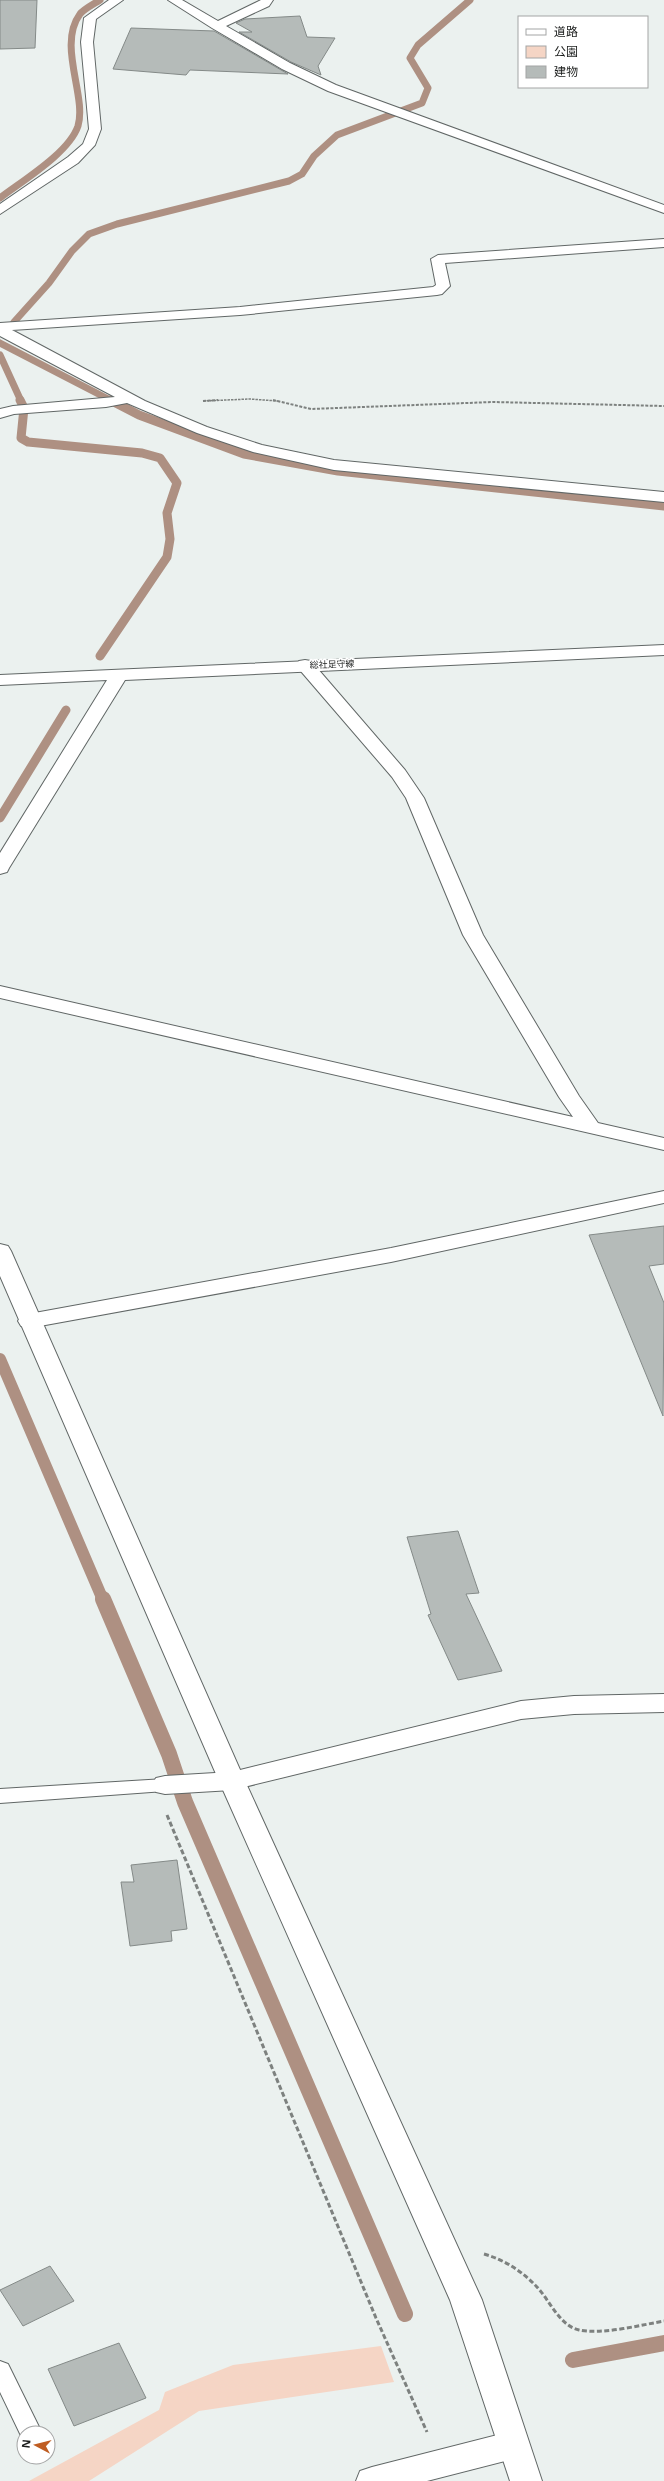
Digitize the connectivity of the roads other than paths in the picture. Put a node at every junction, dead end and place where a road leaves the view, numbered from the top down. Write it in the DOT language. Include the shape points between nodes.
graph roads {
  1 [pos="117,0"];
  2 [pos="174,0"];
  3 [pos="267,0"];
  4 [pos="216,26"];
  5 [pos="664,209"];
  6 [pos="0,210"];
  7 [pos="664,243"];
  8 [pos="0,327"];
  9 [pos="0,330"];
  10 [pos="125,399"];
  11 [pos="6,412"];
  12 [pos="664,497"];
  13 [pos="664,650"];
  14 [pos="305,665"];
  15 [pos="120,673"];
  16 [pos="0,680"];
  17 [pos="0,868"];
  18 [pos="0,992"];
  19 [pos="589,1125"];
  20 [pos="664,1144"];
  21 [pos="664,1197"];
  22 [pos="0,1251"];
  23 [pos="29,1321"];
  24 [pos="664,1703"];
  25 [pos="232,1781"];
  26 [pos="160,1785"];
  27 [pos="0,1796"];
  28 [pos="0,2370"];
  29 [pos="27,2425"];
  30 [pos="513,2445"];
  31 [pos="372,2481"];
  32 [pos="526,2481"];
  1 -- 6 [label="street" via="90,18 87,42 95,129 89,145 73,160"];
  2 -- 4 [label="street"];
  3 -- 4 [label="street" via="265,4"];
  4 -- 5 [label="street" via="286,66 332,88"];
  7 -- 8 [label="street" via="438,259 443,286 437,291 240,312"];
  9 -- 10 [label="street"];
  10 -- 11 [label="street" via="106,403 33,407"];
  10 -- 12 [label="street" via="258,449 334,465"];
  13 -- 14 [label="street, 総社足守線"];
  14 -- 15 [label="street, 総社足守線"];
  14 -- 19 [label="street" via="399,774 415,798 473,935 569,1097"];
  15 -- 16 [label="street, 総社足守線"];
  15 -- 17 [label="street"];
  18 -- 19 [label="street"];
  19 -- 20 [label="street"];
  21 -- 23 [label="street" via="390,1255"];
  22 -- 23 [label="street"];
  23 -- 25 [label="street"];
  24 -- 25 [label="street" via="521,1710"];
  25 -- 26 [label="street"];
  25 -- 30 [label="street" via="466,2300"];
  26 -- 27 [label="lane"];
  28 -- 29 [label="lane"];
  30 -- 31 [label="street"];
  30 -- 32 [label="street"];
}
